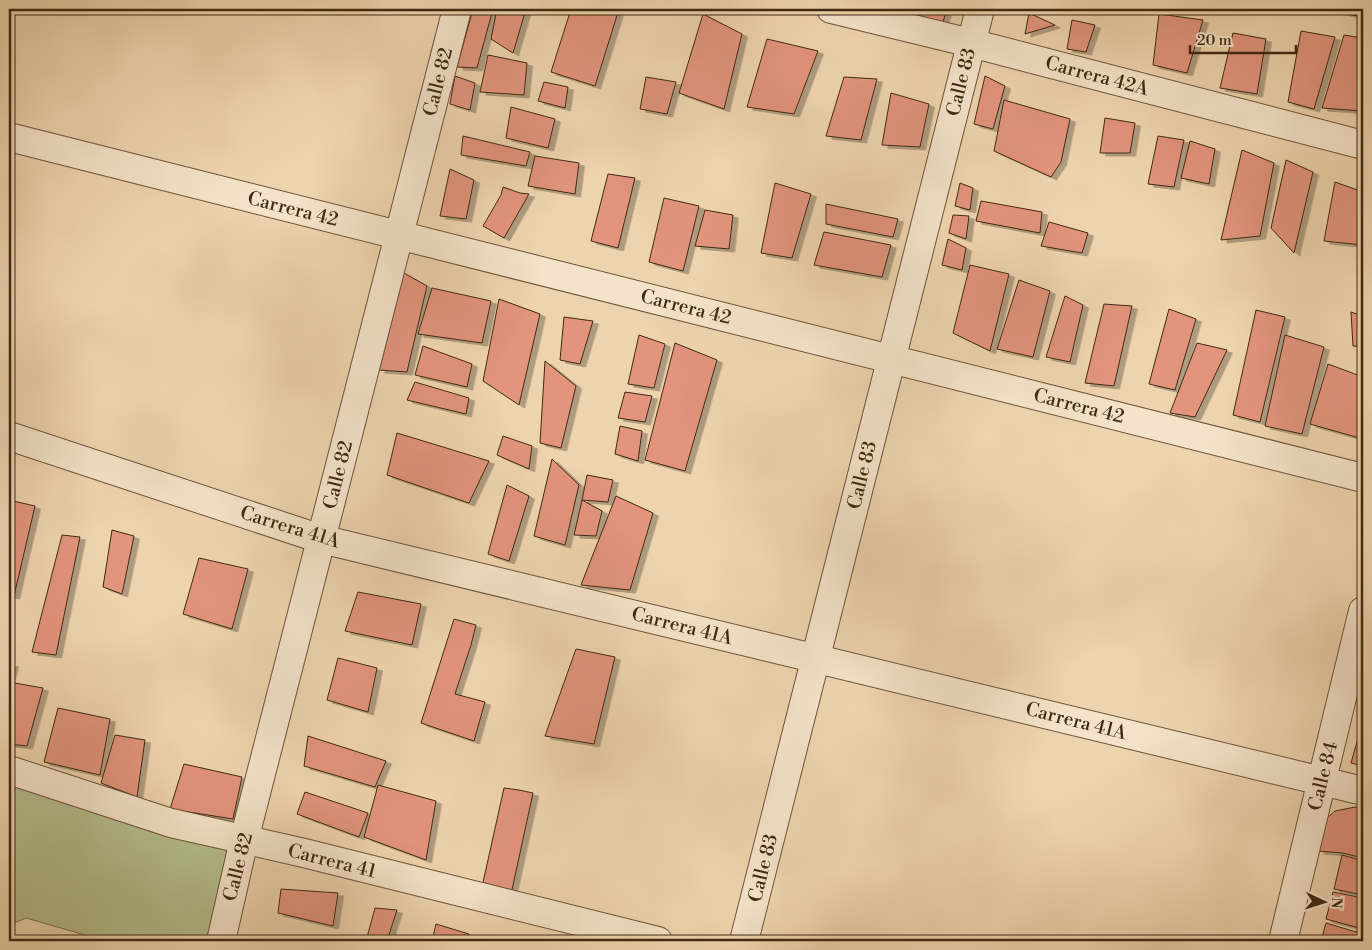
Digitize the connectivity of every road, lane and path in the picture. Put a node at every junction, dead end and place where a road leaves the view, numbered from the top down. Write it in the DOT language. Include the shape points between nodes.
graph roads {
  1 [pos="457,9"];
  2 [pos="831,9"];
  3 [pos="980,9"];
  4 [pos="971,43"];
  5 [pos="9,137"];
  6 [pos="1363,146"];
  7 [pos="399,235"];
  8 [pos="892,359"];
  9 [pos="9,436"];
  10 [pos="1363,478"];
  11 [pos="322,539"];
  12 [pos="1363,611"];
  13 [pos="816,658"];
  14 [pos="9,770"];
  15 [pos="1322,781"];
  16 [pos="1363,791"];
  17 [pos="244,840"];
  18 [pos="221,941"];
  19 [pos="658,941"];
  20 [pos="744,941"];
  21 [pos="1283,941"];
  1 -- 7 [label="street, Calle 82"];
  2 -- 4 [label="street, Carrera 42A"];
  3 -- 4 [label="street, Calle 83"];
  4 -- 6 [label="street, Carrera 42A"];
  4 -- 8 [label="street, Calle 83"];
  5 -- 7 [label="street, Carrera 42"];
  7 -- 8 [label="street, Carrera 42"];
  7 -- 11 [label="street, Calle 82"];
  8 -- 10 [label="street, Carrera 42"];
  8 -- 13 [label="street, Calle 83"];
  9 -- 11 [label="street, Carrera 41A"];
  11 -- 13 [label="street, Carrera 41A"];
  11 -- 17 [label="street, Calle 82"];
  12 -- 15 [label="street, Calle 84"];
  13 -- 15 [label="street, Carrera 41A"];
  13 -- 20 [label="street, Calle 83"];
  14 -- 17 [label="street, Carrera 41" via="171,823"];
  15 -- 16 [label="street, Carrera 41A"];
  15 -- 21 [label="street, Calle 84"];
  17 -- 18 [label="street, Calle 82"];
  17 -- 19 [label="street, Carrera 41"];
}
